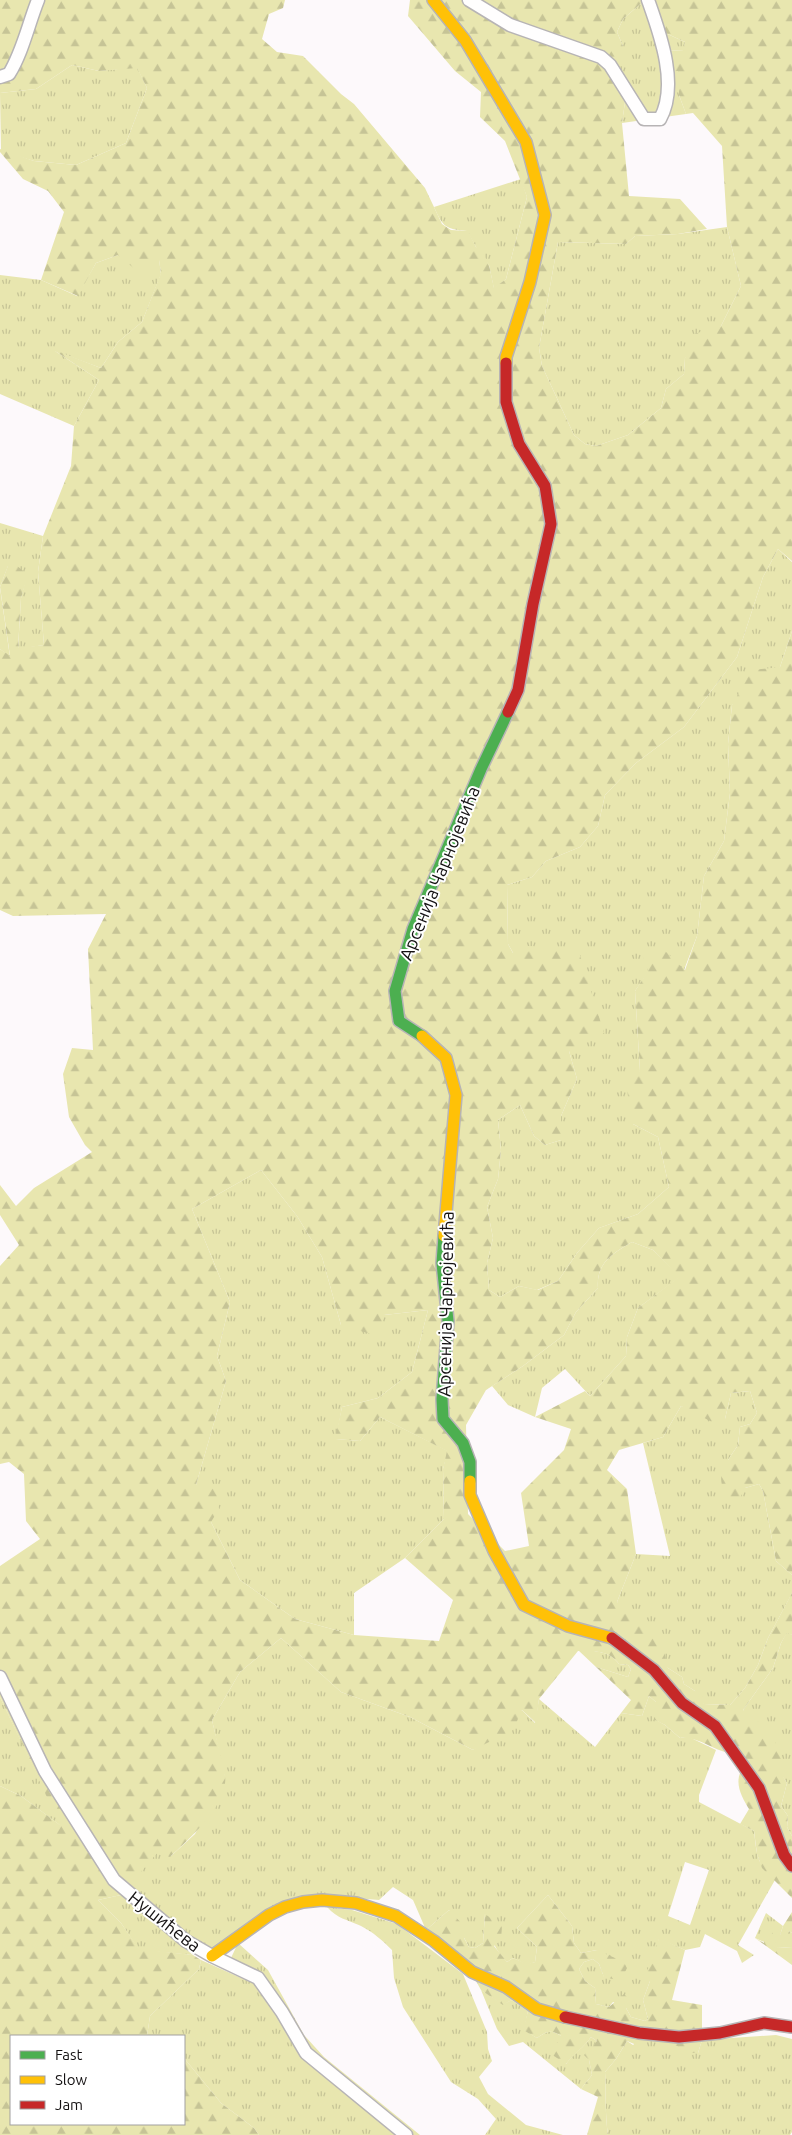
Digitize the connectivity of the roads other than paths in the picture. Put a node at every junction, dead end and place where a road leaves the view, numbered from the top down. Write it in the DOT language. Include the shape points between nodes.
graph roads {
  1 [pos="38,0"];
  2 [pos="433,0"];
  3 [pos="469,0"];
  4 [pos="648,0"];
  5 [pos="0,77"];
  6 [pos="0,1677"];
  7 [pos="792,1866"];
  8 [pos="212,1956"];
  9 [pos="792,2027"];
  10 [pos="406,2135"];
  1 -- 5 [label="street" via="19,56 9,74"];
  2 -- 7 [label="street, Арсенија Чарнојевића" via="465,40 526,142 546,214 530,282 506,357 506,402 519,444 544,486 551,524 518,690 413,929 395,991 399,1021 428,1040 446,1058 456,1095 442,1263 448,1321 443,1419 463,1443 470,1462 470,1495 494,1551 524,1605 568,1626 611,1637 654,1670 682,1703 715,1726 758,1788 784,1855"];
  3 -- 4 [label="street" via="510,25 601,57 610,64 644,119 652,120 660,119 665,110 667,83 661,38"];
  6 -- 8 [label="street, Нушићева" via="45,1771 114,1880 186,1941"];
  8 -- 9 [label="street" via="285,1906 322,1900 356,1903 396,1916 472,1972 506,1987 537,2009 582,2022 679,2037 764,2023"];
  8 -- 10 [label="street, Нушићева" via="258,1978 306,2053"];
}
